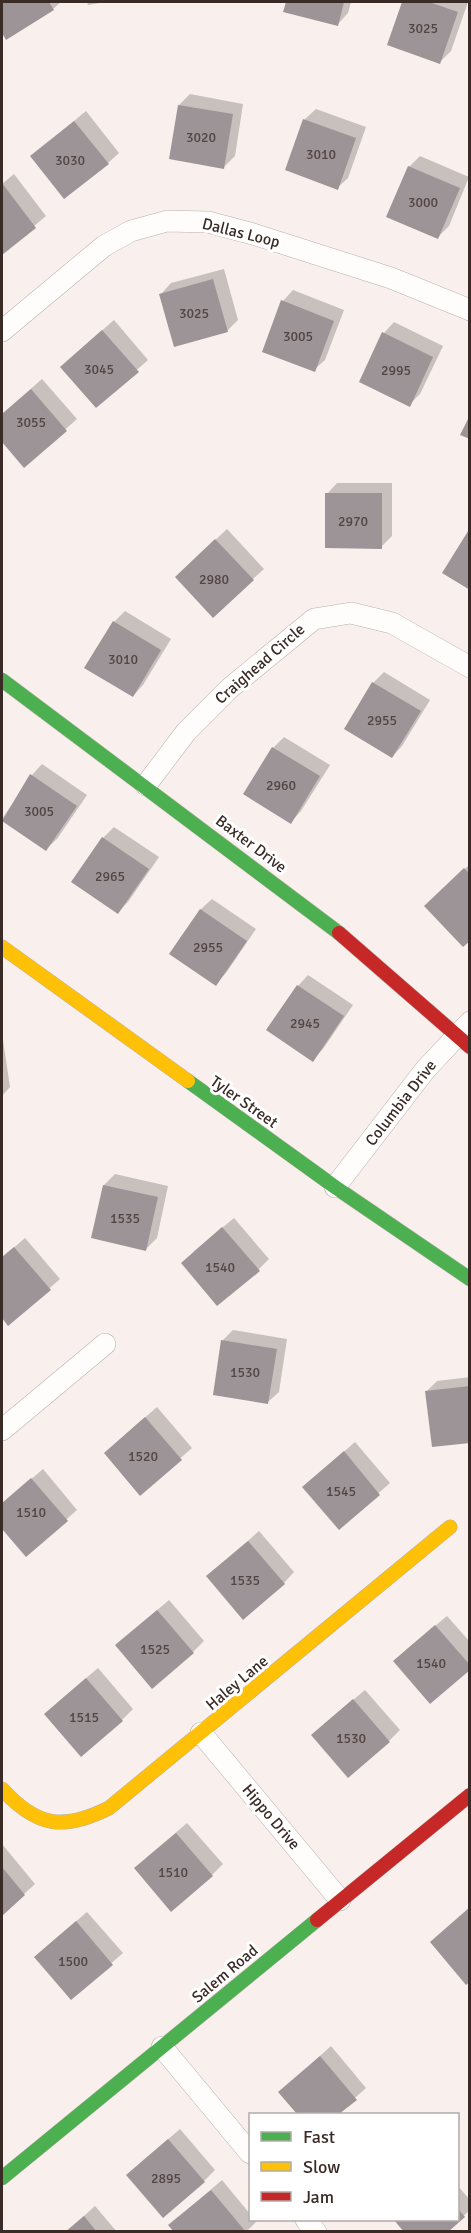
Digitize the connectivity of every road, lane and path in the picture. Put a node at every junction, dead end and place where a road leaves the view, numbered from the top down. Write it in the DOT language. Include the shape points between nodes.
graph roads {
  1 [pos="470,309"];
  2 [pos="2,331"];
  3 [pos="470,667"];
  4 [pos="2,680"];
  5 [pos="146,785"];
  6 [pos="2,947"];
  7 [pos="465,1035"];
  8 [pos="335,1187"];
  9 [pos="470,1279"];
  10 [pos="105,1344"];
  11 [pos="2,1430"];
  12 [pos="450,1527"];
  13 [pos="201,1734"];
  14 [pos="2,1789"];
  15 [pos="466,1806"];
  16 [pos="340,1900"];
  17 [pos="162,2047"];
  18 [pos="249,2152"];
  19 [pos="2,2178"];
  1 -- 2 [label="street, Dallas Loop" via="391,278 253,234 208,222 167,221 131,231 104,246"];
  3 -- 5 [label="street, Craighead Circle" via="392,623 351,613 314,619 230,688 186,732"];
  4 -- 5 [label="street, Baxter Drive"];
  5 -- 7 [label="street, Baxter Drive" via="330,925"];
  6 -- 8 [label="street, Tyler Street"];
  7 -- 8 [label="street, Columbia Drive" via="425,1070"];
  8 -- 9 [label="street, Tyler Street"];
  10 -- 11 [label="street"];
  12 -- 13 [label="street, Haley Lane"];
  13 -- 14 [label="street, Haley Lane" via="109,1808 69,1825 50,1824 30,1816"];
  13 -- 16 [label="street, Hippo Drive"];
  15 -- 16 [label="street, Salem Road"];
  16 -- 17 [label="street, Salem Road"];
  17 -- 18 [label="street"];
  17 -- 19 [label="street, Salem Road"];
}
